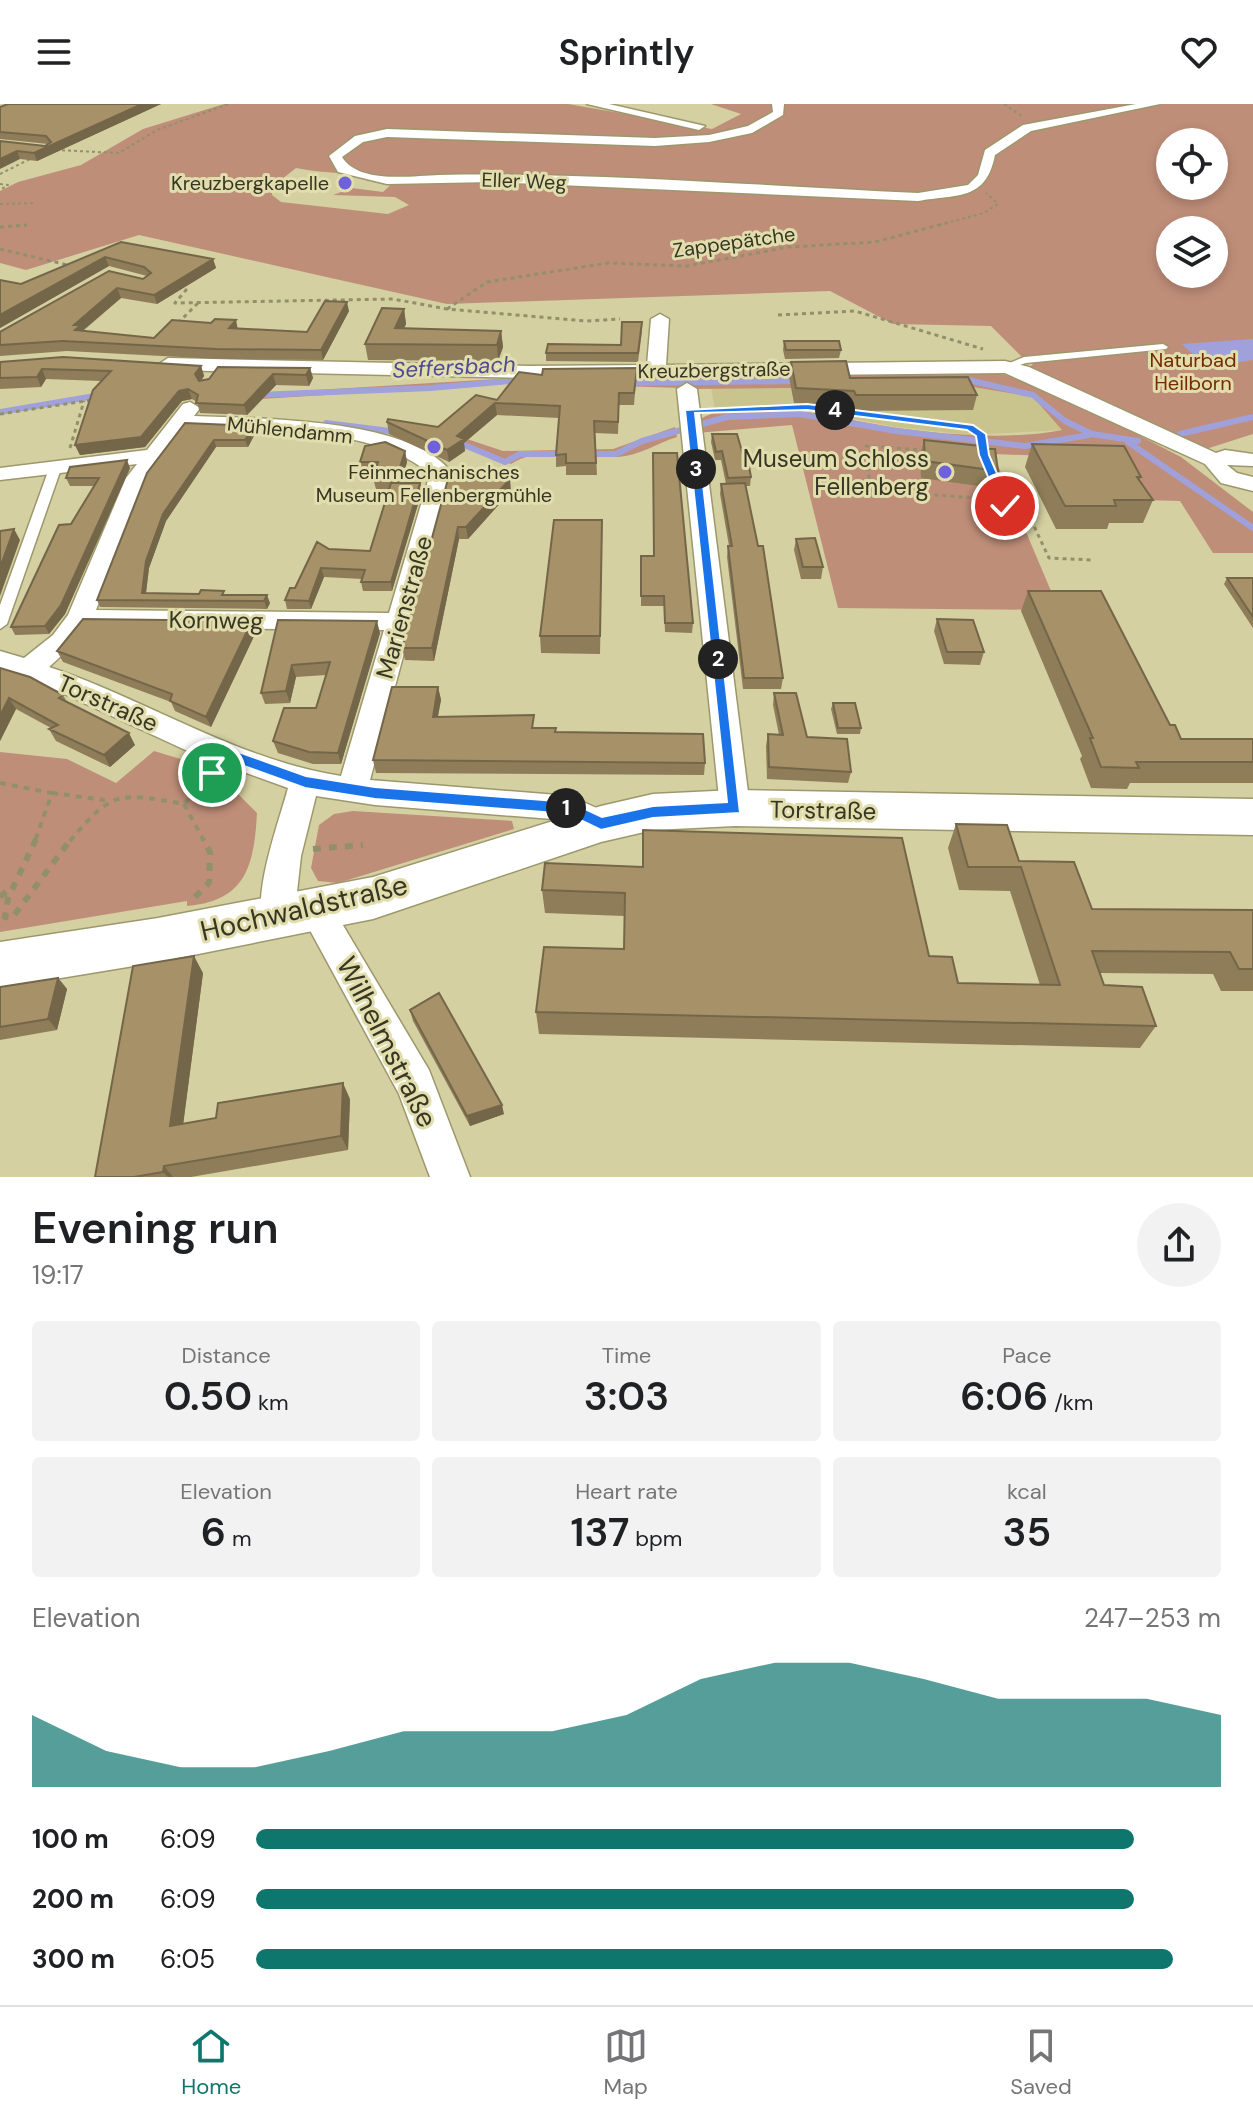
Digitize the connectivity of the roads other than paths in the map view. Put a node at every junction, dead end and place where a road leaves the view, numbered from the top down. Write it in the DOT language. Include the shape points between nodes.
graph roads {
  1 [pos="593,104"];
  2 [pos="778,104"];
  3 [pos="1154,104"];
  4 [pos="699,126"];
  5 [pos="660,319"];
  6 [pos="1163,347"];
  7 [pos="141,363"];
  8 [pos="1005,367"];
  9 [pos="656,371"];
  10 [pos="687,389"];
  11 [pos="399,446"];
  12 [pos="152,456"];
  13 [pos="1251,456"];
  14 [pos="1216,461"];
  15 [pos="61,466"];
  16 [pos="0,474"];
  17 [pos="1253,485"];
  18 [pos="80,618"];
  19 [pos="400,622"];
  20 [pos="0,624"];
  21 [pos="0,660"];
  22 [pos="29,669"];
  23 [pos="305,782"];
  24 [pos="352,790"];
  25 [pos="735,808"];
  26 [pos="1253,817"];
  27 [pos="601,824"];
  28 [pos="296,914"];
  29 [pos="0,965"];
  30 [pos="450,1177"];
  1 -- 4 [label="street"];
  2 -- 3 [label="street, Eller Weg" via="779,113 768,123 731,136 626,141 387,133 359,139 335,156 343,169 387,180 493,178 940,196 972,188 984,176 989,153 1027,128"];
  5 -- 9 [label="street"];
  6 -- 8 [label="lane" via="1024,360"];
  7 -- 9 [label="street, Kreuzbergstraße" via="216,372"];
  8 -- 9 [label="street, Kreuzbergstraße"];
  8 -- 14 [label="street, Kreuzbergstraße"];
  10 -- 25 [label="street"];
  11 -- 12 [label="street, Mühlendamm" via="323,430 186,413"];
  11 -- 19 [label="street, Marienstraße" via="433,462 441,473"];
  12 -- 15 [label="street"];
  12 -- 18 [label="street" via="120,512"];
  13 -- 14 [label="street"];
  14 -- 17 [label="street, Kreuzbergstraße" via="1222,474"];
  15 -- 16 [label="street"];
  15 -- 20 [label="lane"];
  18 -- 19 [label="street, Kornweg"];
  18 -- 22 [label="street"];
  19 -- 24 [label="street, Marienstraße"];
  21 -- 22 [label="street, Torstraße"];
  22 -- 23 [label="street, Torstraße"];
  23 -- 24 [label="street, Torstraße"];
  23 -- 28 [label="street" via="286,850"];
  24 -- 27 [label="street, Torstraße" via="570,808"];
  25 -- 26 [label="main road, Torstraße"];
  25 -- 27 [label="main road, Torstraße" via="653,812"];
  27 -- 28 [label="main road, Hochwaldstraße" via="373,898"];
  28 -- 29 [label="main road, Hochwaldstraße"];
  28 -- 30 [label="street, Wilhelmstraße" via="415,1084"];
}
